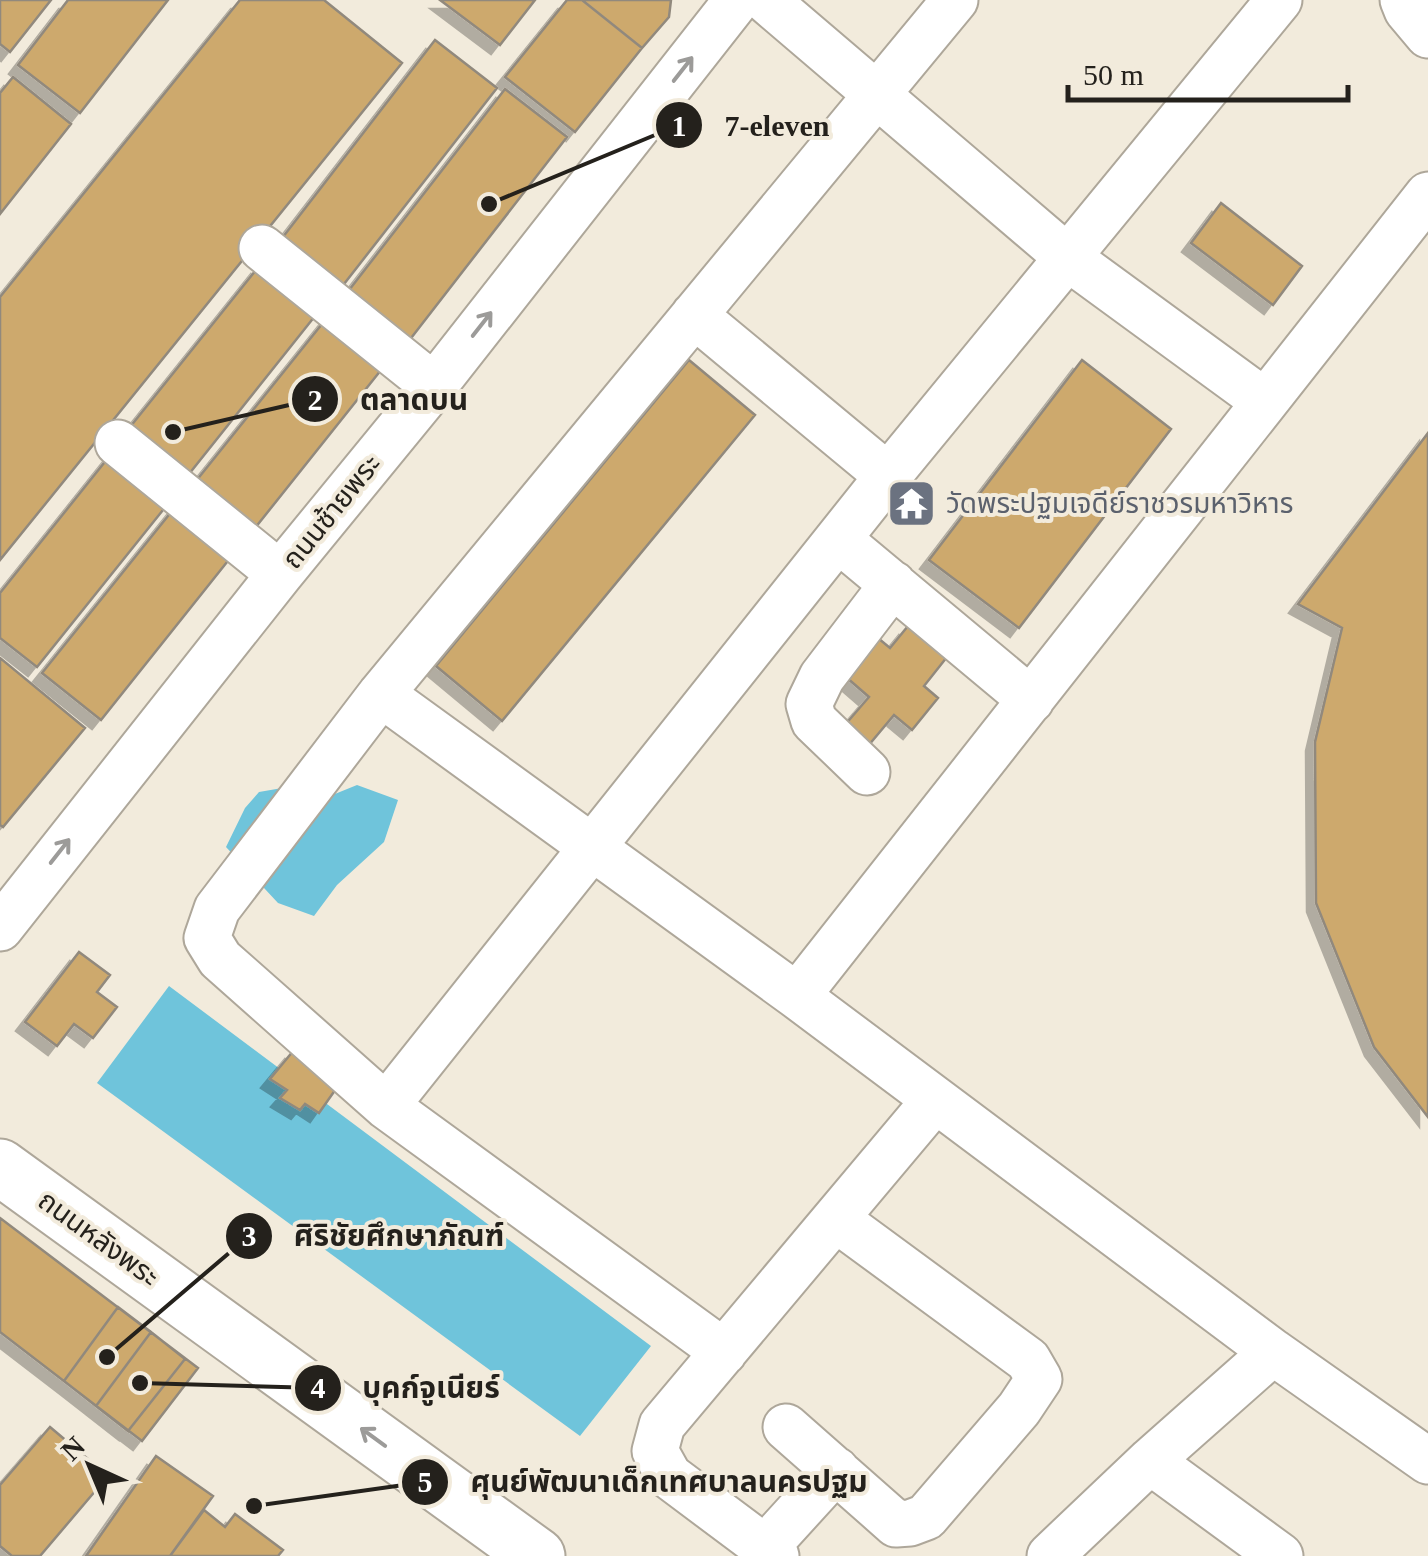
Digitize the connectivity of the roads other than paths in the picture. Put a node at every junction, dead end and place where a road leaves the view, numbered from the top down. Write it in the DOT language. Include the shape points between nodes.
graph roads {
  1 [pos="736,0"];
  2 [pos="766,0"];
  3 [pos="955,0"];
  4 [pos="1279,0"];
  5 [pos="1403,0"];
  6 [pos="1428,35"];
  7 [pos="877,94"];
  8 [pos="1428,196"];
  9 [pos="262,248"];
  10 [pos="1067,257"];
  11 [pos="694,316"];
  12 [pos="434,386"];
  13 [pos="1264,401"];
  14 [pos="118,443"];
  15 [pos="888,476"];
  16 [pos="838,539"];
  17 [pos="280,574"];
  18 [pos="893,584"];
  19 [pos="381,694"];
  20 [pos="1031,700"];
  21 [pos="868,772"];
  22 [pos="592,848"];
  23 [pos="0,928"];
  24 [pos="797,996"];
  25 [pos="935,1100"];
  26 [pos="386,1106"];
  27 [pos="0,1167"];
  28 [pos="836,1219"];
  29 [pos="724,1352"];
  30 [pos="1273,1352"];
  31 [pos="786,1427"];
  32 [pos="1150,1461"];
  33 [pos="1428,1461"];
  34 [pos="836,1470"];
  35 [pos="770,1552"];
  36 [pos="537,1556"];
  37 [pos="1050,1556"];
  38 [pos="1280,1556"];
  12 -- 1 [label="street, ถนนซ้ายพระ, one-way"];
  2 -- 7 [label="street"];
  3 -- 7 [label="street"];
  4 -- 10 [label="street"];
  5 -- 6 [label="street"];
  7 -- 10 [label="street"];
  7 -- 11 [label="street"];
  8 -- 13 [label="street"];
  9 -- 12 [label="street"];
  10 -- 13 [label="street"];
  10 -- 15 [label="street"];
  11 -- 15 [label="street"];
  11 -- 19 [label="street"];
  12 -- 17 [label="street, ถนนซ้ายพระ"];
  13 -- 20 [label="street"];
  14 -- 17 [label="street"];
  15 -- 16 [label="street"];
  16 -- 18 [label="street"];
  16 -- 22 [label="street"];
  23 -- 17 [label="street, ถนนซ้ายพระ, one-way"];
  18 -- 20 [label="street"];
  18 -- 21 [label="street" via="809,704 814,722"];
  19 -- 22 [label="street"];
  19 -- 26 [label="street" via="217,909 206,938 220,959"];
  20 -- 24 [label="street"];
  22 -- 24 [label="street"];
  22 -- 26 [label="street"];
  24 -- 25 [label="street"];
  25 -- 28 [label="street"];
  25 -- 30 [label="street"];
  26 -- 29 [label="street"];
  36 -- 27 [label="main road, ถนนหลังพระ, one-way"];
  28 -- 29 [label="street"];
  28 -- 34 [label="street" via="1028,1360 1039,1379 926,1517 896,1524"];
  29 -- 35 [label="street" via="662,1425 655,1451 669,1476"];
  30 -- 32 [label="street"];
  30 -- 33 [label="street"];
  31 -- 34 [label="street"];
  32 -- 37 [label="street"];
  32 -- 38 [label="street"];
  34 -- 35 [label="street"];
}
